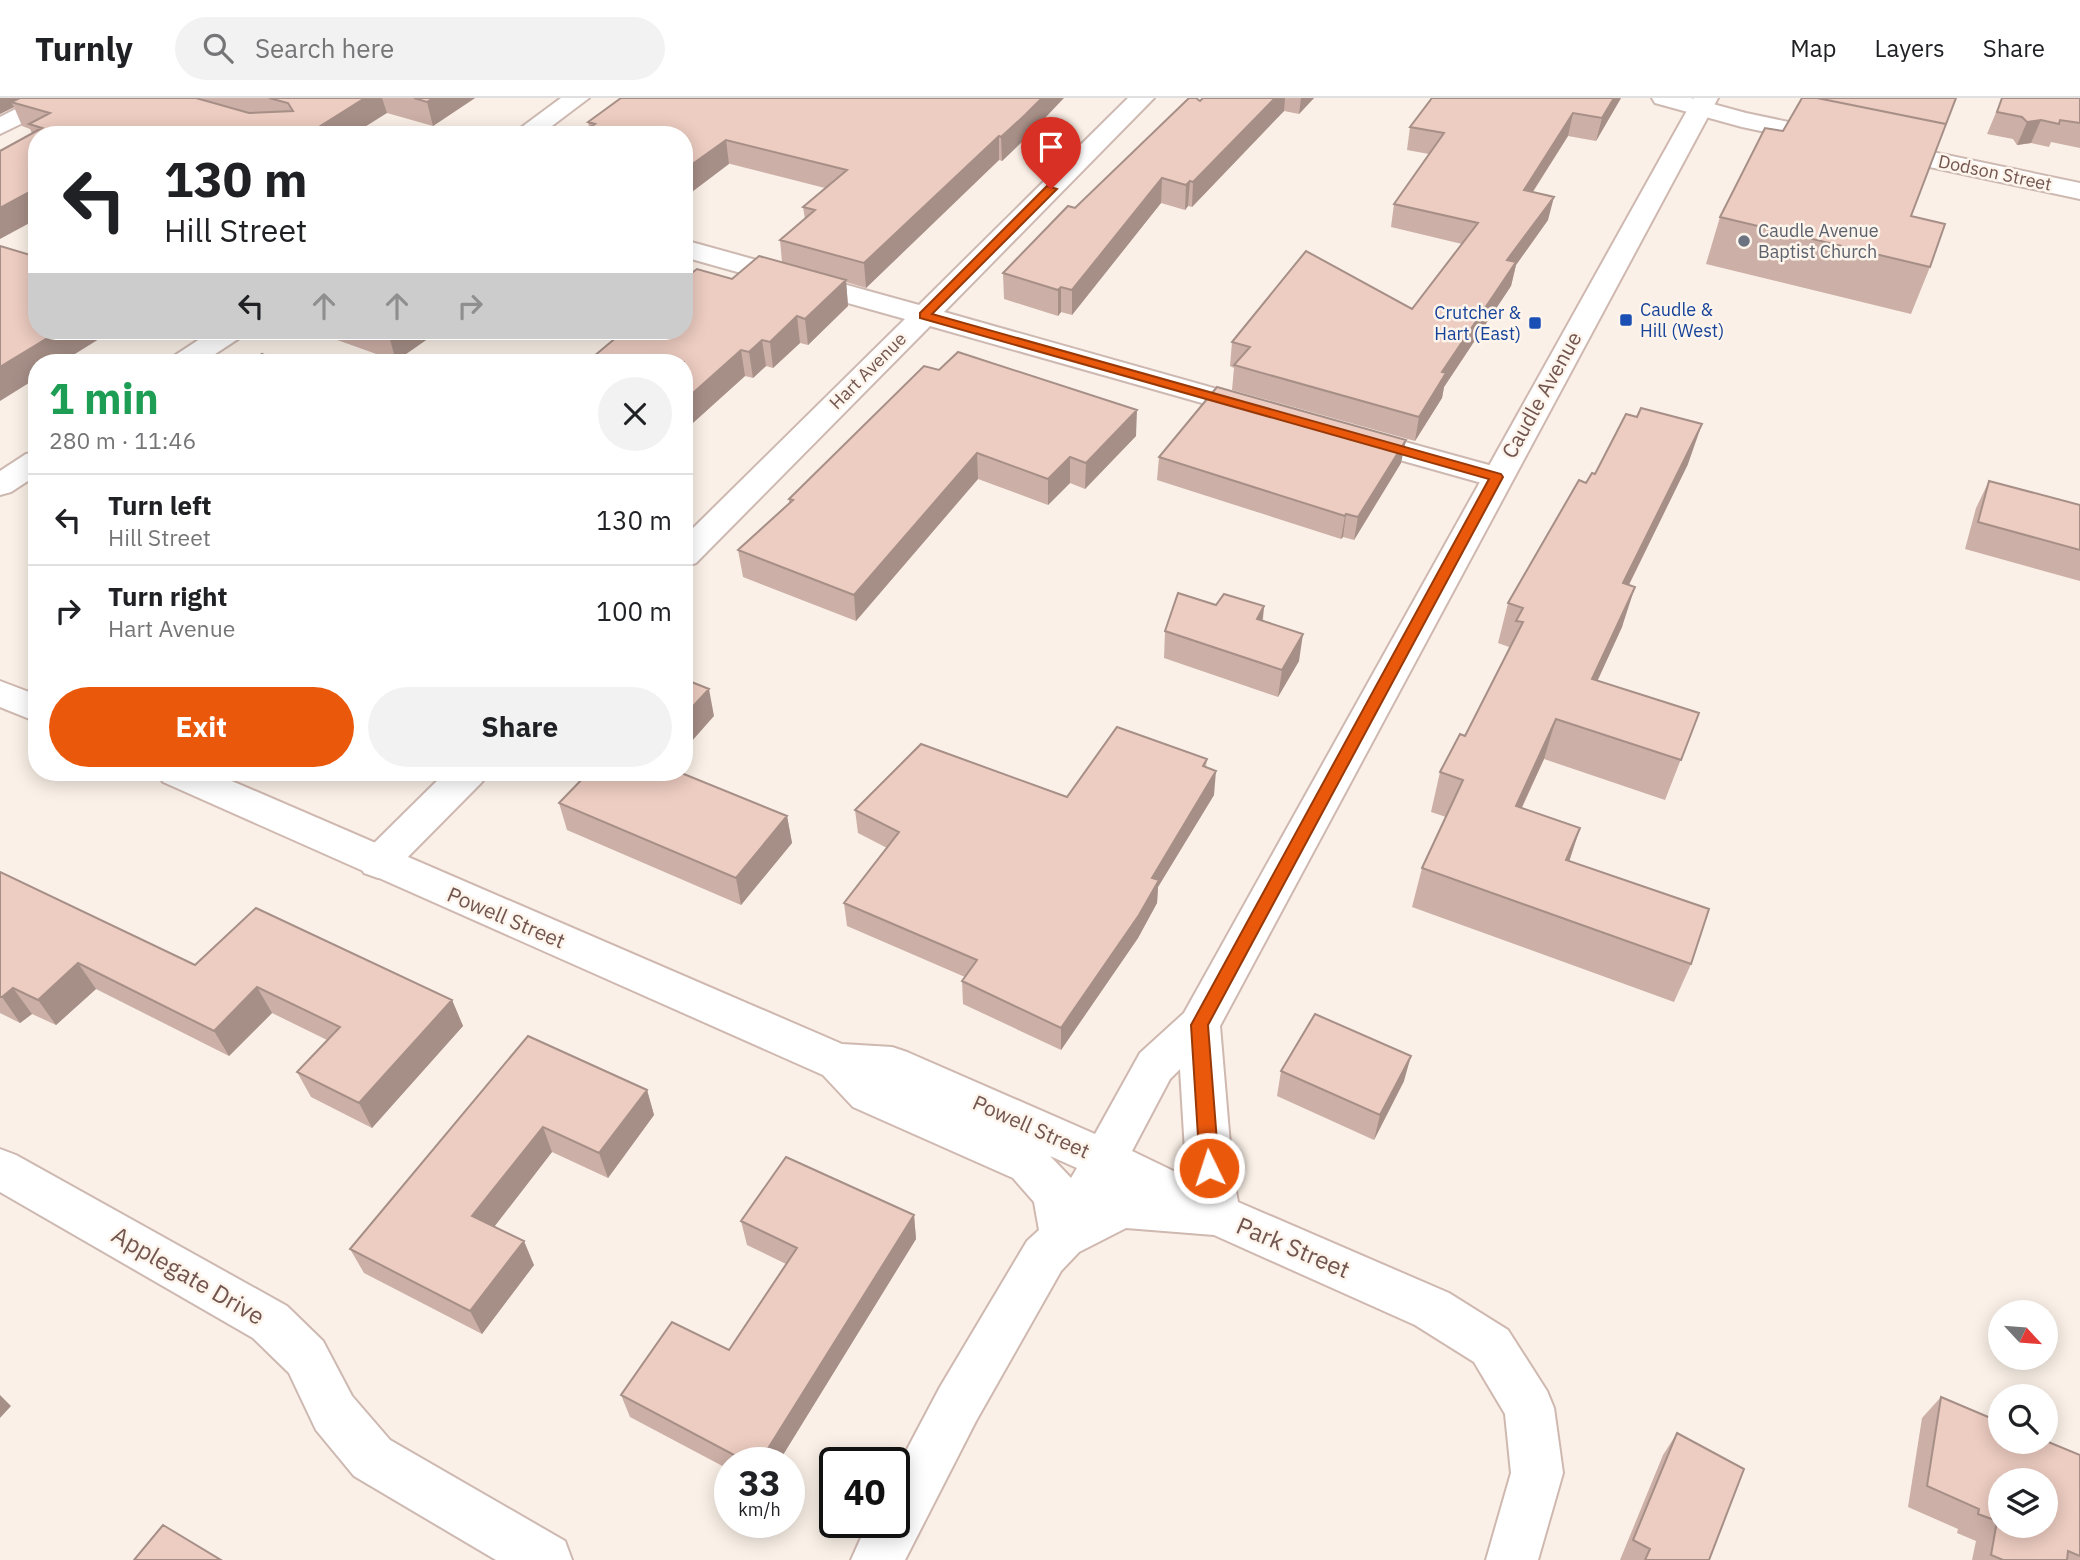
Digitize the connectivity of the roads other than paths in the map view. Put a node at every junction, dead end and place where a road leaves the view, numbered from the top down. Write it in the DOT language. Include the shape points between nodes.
graph roads {
  1 [pos="55,98"];
  2 [pos="577,98"];
  3 [pos="1142,98"];
  4 [pos="1664,98"];
  5 [pos="1703,103"];
  6 [pos="536,126"];
  7 [pos="0,127"];
  8 [pos="2080,191"];
  9 [pos="693,251"];
  10 [pos="924,316"];
  11 [pos="217,340"];
  12 [pos="196,354"];
  13 [pos="1284,417"];
  14 [pos="1325,429"];
  15 [pos="28,467"];
  16 [pos="1496,477"];
  17 [pos="0,485"];
  18 [pos="693,547"];
  19 [pos="0,692"];
  20 [pos="28,705"];
  21 [pos="196,781"];
  22 [pos="460,781"];
  23 [pos="378,863"];
  24 [pos="1199,1025"];
  25 [pos="838,1062"];
  26 [pos="1106,1160"];
  27 [pos="0,1169"];
  28 [pos="1217,1215"];
  29 [pos="1063,1237"];
  30 [pos="546,1560"];
  31 [pos="877,1560"];
  32 [pos="1512,1560"];
  1 -- 7 [label="street"];
  2 -- 6 [label="street"];
  3 -- 10 [label="street, Hart Avenue"];
  4 -- 5 [label="street, Dodson Street"];
  5 -- 8 [label="street, Dodson Street" via="1755,123"];
  5 -- 16 [label="street, Caudle Avenue"];
  9 -- 10 [label="street"];
  10 -- 13 [label="street"];
  10 -- 18 [label="street, Hart Avenue"];
  11 -- 12 [label="street"];
  14 -- 16 [label="street"];
  15 -- 17 [label="street"];
  16 -- 24 [label="street, Caudle Avenue"];
  19 -- 20 [label="street"];
  21 -- 23 [label="street, Powell Street"];
  22 -- 23 [label="street"];
  23 -- 25 [label="street, Powell Street"];
  24 -- 26 [label="street, Caudle Avenue" via="1155,1066"];
  24 -- 28 [label="street" via="1209,1168"];
  25 -- 26 [label="street, Powell Street" via="892,1065"];
  25 -- 29 [label="street, Powell Street" via="868,1094 1029,1164 1056,1194"];
  26 -- 28 [label="street, Powell Street"];
  26 -- 29 [label="street, Caudle Avenue"];
  27 -- 30 [label="street, Applegate Drive" via="270,1322 306,1357 334,1413 372,1458"];
  28 -- 29 [label="street, Park Street" via="1122,1207"];
  28 -- 32 [label="street, Park Street" via="1432,1309 1491,1346 1529,1408 1537,1473"];
  29 -- 31 [label="street, Park Street" via="1044,1256 958,1404"];
}
